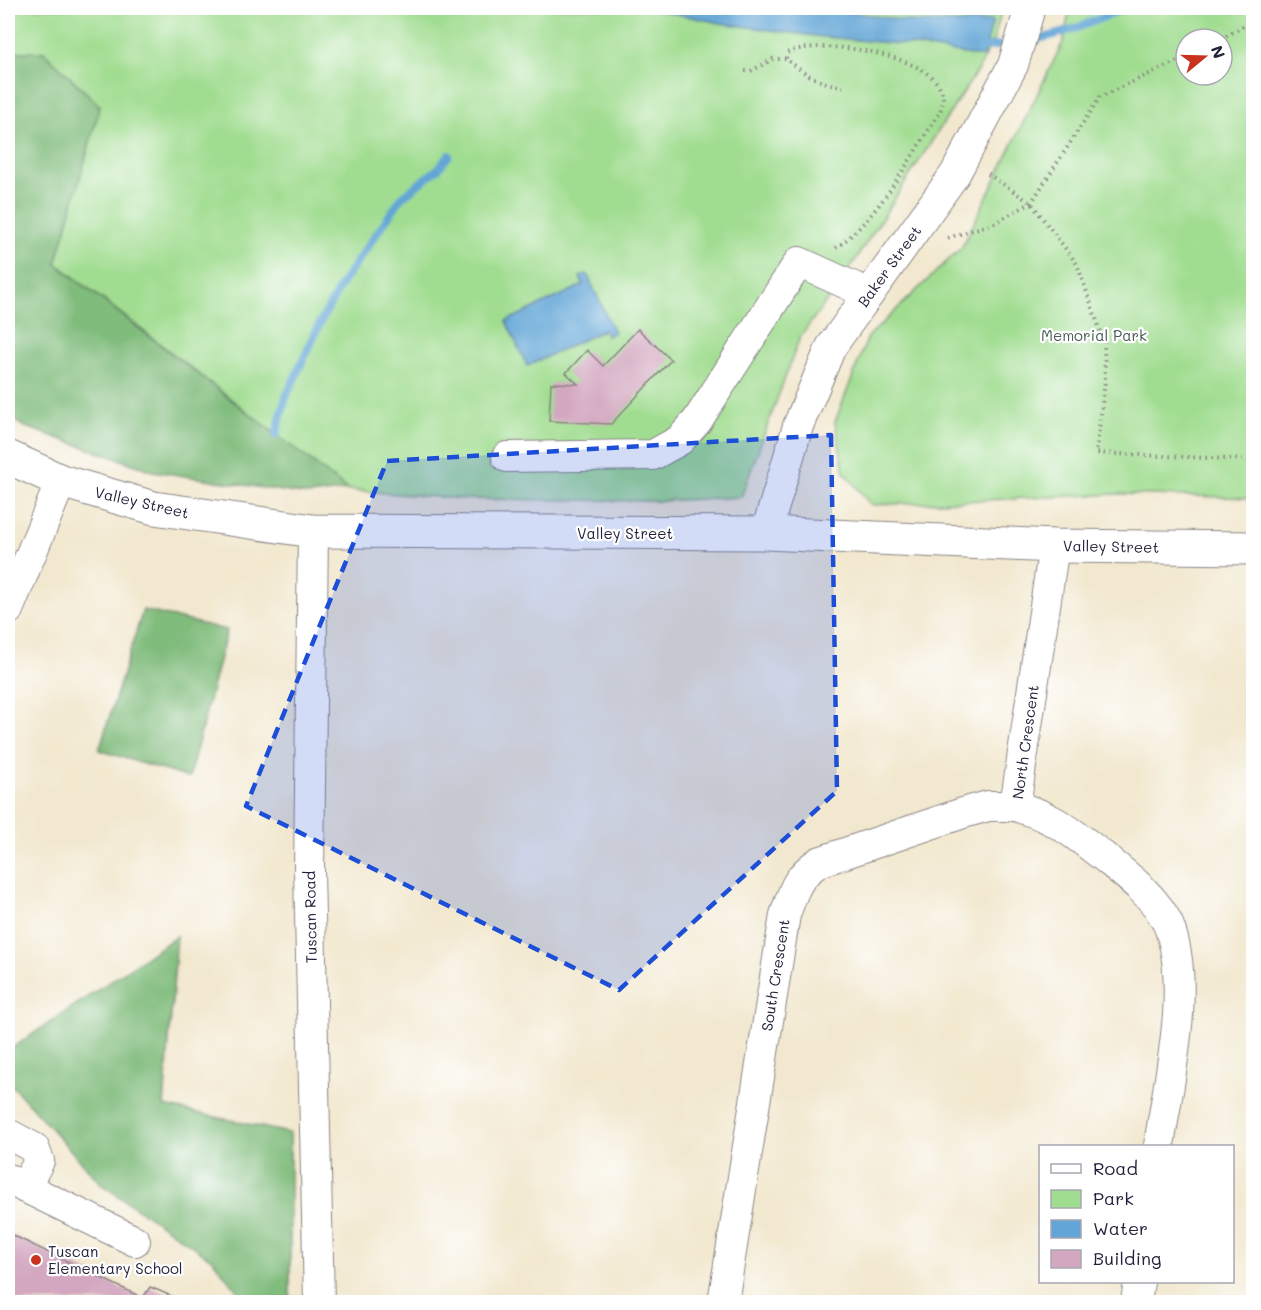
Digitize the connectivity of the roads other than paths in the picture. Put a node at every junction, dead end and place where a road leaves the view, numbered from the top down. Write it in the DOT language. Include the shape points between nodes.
graph roads {
  1 [pos="1029,13"];
  2 [pos="869,294"];
  3 [pos="8,457"];
  4 [pos="507,457"];
  5 [pos="61,481"];
  6 [pos="313,531"];
  7 [pos="766,533"];
  8 [pos="1054,546"];
  9 [pos="1254,548"];
  10 [pos="8,610"];
  11 [pos="1015,806"];
  12 [pos="8,1134"];
  13 [pos="1159,1145"];
  14 [pos="16,1184"];
  15 [pos="135,1241"];
  16 [pos="1139,1283"];
  17 [pos="319,1302"];
  18 [pos="723,1302"];
  19 [pos="1136,1302"];
  1 -- 2 [label="street, Baker Street" via="1013,65 955,174"];
  2 -- 4 [label="street" via="799,262 697,421 680,440 653,456"];
  2 -- 7 [label="street, Baker Street" via="831,347 798,426"];
  3 -- 5 [label="main road, Valley Street"];
  5 -- 6 [label="main road, Valley Street" via="154,508"];
  5 -- 10 [label="street"];
  6 -- 7 [label="main road, Valley Street"];
  6 -- 17 [label="street, Tuscan Road" via="309,872"];
  7 -- 8 [label="main road, Valley Street"];
  8 -- 9 [label="main road, Valley Street"];
  8 -- 11 [label="street, North Crescent"];
  11 -- 13 [label="street, North Crescent" via="1076,834 1153,901 1167,923 1176,952 1178,1015"];
  11 -- 18 [label="street, South Crescent" via="988,806 963,813 819,862 804,872 794,888 785,915"];
  12 -- 14 [label="street" via="34,1148 39,1161"];
  14 -- 15 [label="street"];
  16 -- 19 [label="street"];
}
